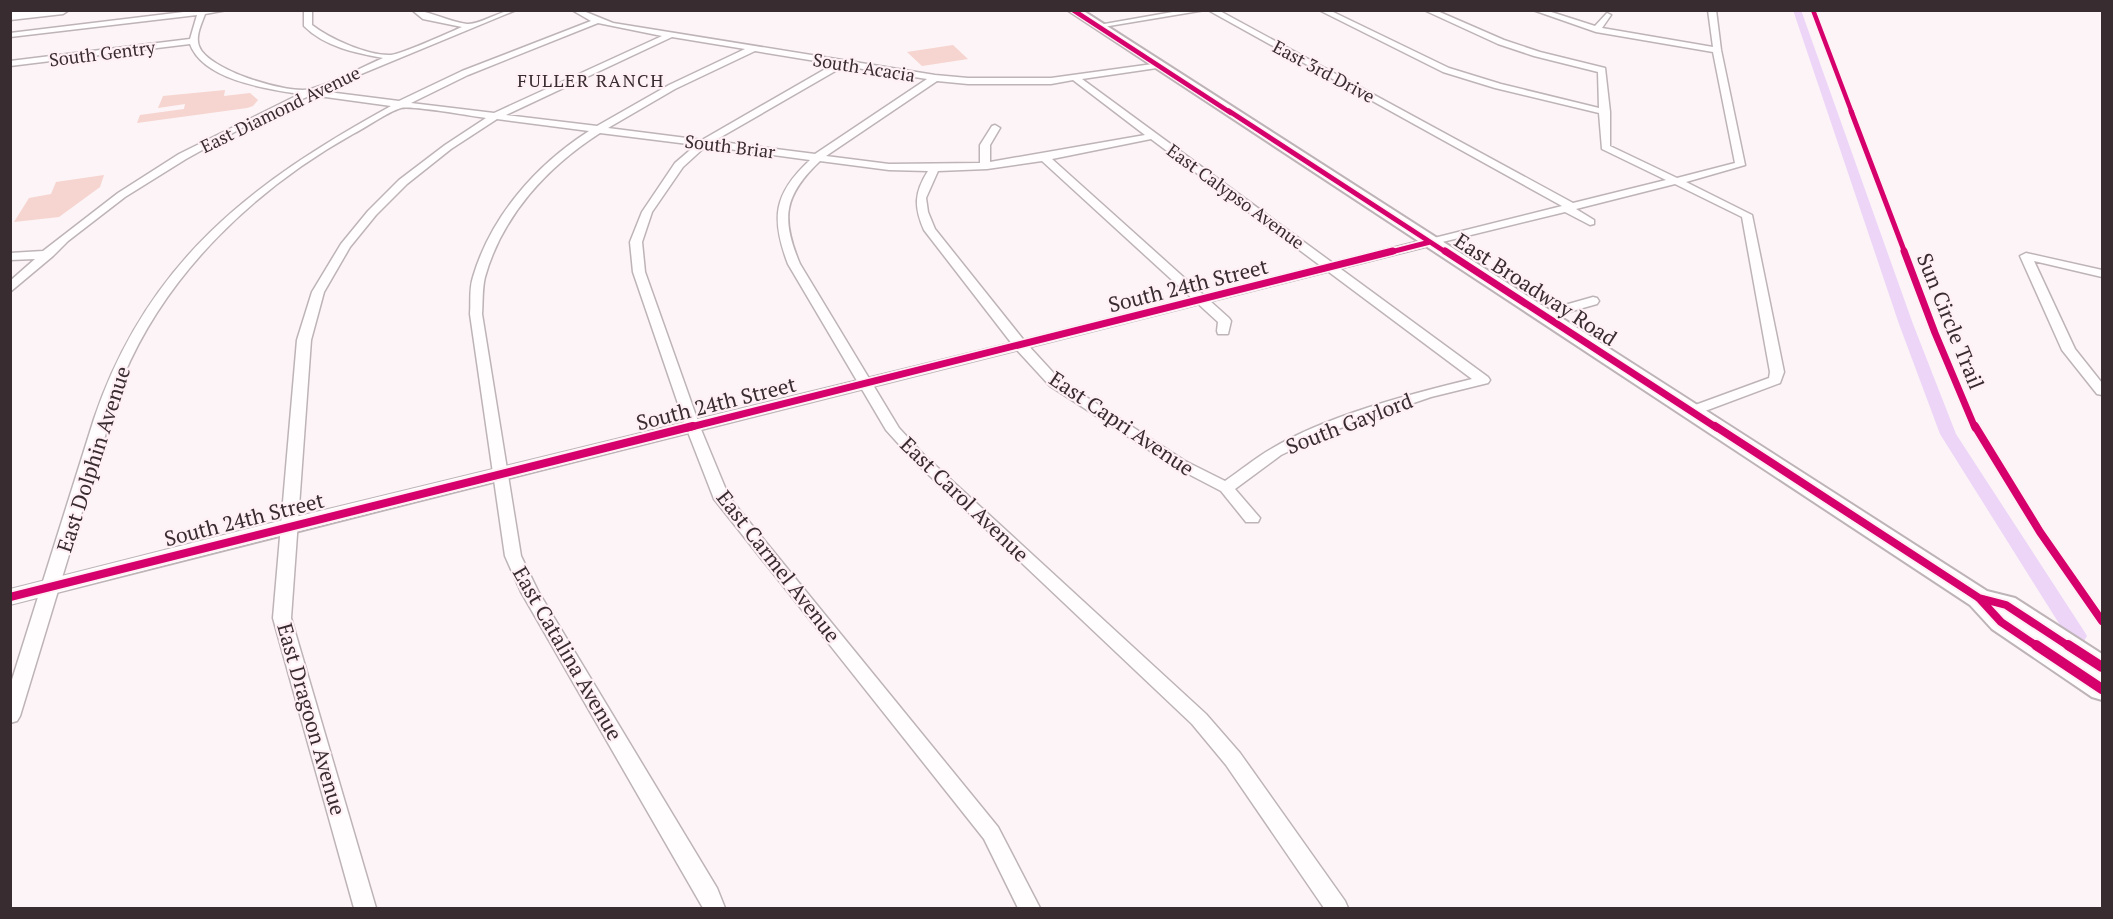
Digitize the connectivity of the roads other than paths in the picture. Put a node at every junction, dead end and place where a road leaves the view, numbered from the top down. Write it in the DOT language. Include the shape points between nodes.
graph roads {
  1 [pos="21,10"];
  2 [pos="63,10"];
  3 [pos="224,10"];
  4 [pos="308,10"];
  5 [pos="415,10"];
  6 [pos="513,10"];
  7 [pos="575,10"];
  8 [pos="1073,10"];
  9 [pos="1202,10"];
  10 [pos="1212,10"];
  11 [pos="1322,10"];
  12 [pos="1427,10"];
  13 [pos="1536,10"];
  14 [pos="1712,10"];
  15 [pos="10,12"];
  16 [pos="202,13"];
  17 [pos="1607,15"];
  18 [pos="10,16"];
  19 [pos="597,21"];
  20 [pos="1097,26"];
  21 [pos="471,27"];
  22 [pos="1596,30"];
  23 [pos="10,35"];
  24 [pos="670,35"];
  25 [pos="193,41"];
  26 [pos="753,49"];
  27 [pos="1717,50"];
  28 [pos="390,57"];
  29 [pos="842,63"];
  30 [pos="10,64"];
  31 [pos="1157,65"];
  32 [pos="935,78"];
  33 [pos="1075,78"];
  34 [pos="308,92"];
  35 [pos="396,105"];
  36 [pos="1605,112"];
  37 [pos="494,117"];
  38 [pos="995,128"];
  39 [pos="1451,129"];
  40 [pos="595,131"];
  41 [pos="1436,132"];
  42 [pos="1153,136"];
  43 [pos="704,143"];
  44 [pos="817,157"];
  45 [pos="1044,157"];
  46 [pos="985,165"];
  47 [pos="935,168"];
  48 [pos="1676,182"];
  49 [pos="1569,207"];
  50 [pos="1590,222"];
  51 [pos="1430,242"];
  52 [pos="49,254"];
  53 [pos="10,257"];
  54 [pos="1332,268"];
  55 [pos="2103,273"];
  56 [pos="10,288"];
  57 [pos="1202,300"];
  58 [pos="1593,301"];
  59 [pos="1544,315"];
  60 [pos="1223,331"];
  61 [pos="1021,346"];
  62 [pos="1483,380"];
  63 [pos="866,384"];
  64 [pos="2103,391"];
  65 [pos="1692,411"];
  66 [pos="693,427"];
  67 [pos="500,475"];
  68 [pos="1226,488"];
  69 [pos="1252,518"];
  70 [pos="291,525"];
  71 [pos="52,587"];
  72 [pos="10,597"];
  73 [pos="1979,598"];
  74 [pos="2103,667"];
  75 [pos="2103,689"];
  76 [pos="10,716"];
  77 [pos="365,909"];
  78 [pos="714,909"];
  79 [pos="1029,909"];
  80 [pos="1337,909"];
  1 -- 15 [label="main road"];
  2 -- 18 [label="main road"];
  3 -- 16 [label="street"];
  4 -- 28 [label="street" via="308,26 319,37"];
  5 -- 21 [label="street" via="426,17"];
  6 -- 21 [label="street, East Diamond Avenue"];
  7 -- 19 [label="street, South Acacia"];
  8 -- 20 [label="main road, East Broadway Road"];
  9 -- 20 [label="street"];
  10 -- 41 [label="street, East 3rd Drive"];
  11 -- 36 [label="street" via="1446,70"];
  12 -- 36 [label="street" via="1501,42 1602,70"];
  13 -- 22 [label="street"];
  14 -- 27 [label="street"];
  16 -- 23 [label="street"];
  16 -- 25 [label="street"];
  17 -- 22 [label="street"];
  19 -- 24 [label="street, South Acacia"];
  19 -- 35 [label="street, East Dolphin Avenue"];
  20 -- 31 [label="main road, East Broadway Road"];
  21 -- 28 [label="street, East Diamond Avenue"];
  22 -- 27 [label="street"];
  24 -- 26 [label="street, South Acacia"];
  24 -- 37 [label="street, East Dragoon Avenue"];
  25 -- 30 [label="street, South Gentry"];
  25 -- 34 [label="street, South Briar" via="197,51 233,78"];
  26 -- 29 [label="street, South Acacia"];
  26 -- 40 [label="street, East Catalina Avenue"];
  27 -- 48 [label="street, South 24th Street" via="1740,165"];
  28 -- 34 [label="street, East Diamond Avenue"];
  29 -- 32 [label="street, South Acacia"];
  29 -- 43 [label="street, East Carmel Avenue"];
  31 -- 33 [label="street, South Acacia"];
  31 -- 51 [label="main road, East Broadway Road"];
  32 -- 33 [label="street, South Acacia" via="1016,82"];
  32 -- 44 [label="street, East Carol Avenue"];
  33 -- 42 [label="street, East Calypso Avenue"];
  34 -- 35 [label="street, South Briar"];
  34 -- 52 [label="street, East Diamond Avenue" via="228,131 153,176 83,224"];
  35 -- 37 [label="street, South Briar"];
  35 -- 71 [label="street, East Dolphin Avenue" via="291,169 224,222 162,293 134,337 110,390"];
  36 -- 48 [label="street" via="1605,147"];
  37 -- 40 [label="street, South Briar"];
  37 -- 70 [label="street, East Dragoon Avenue" via="403,182 345,246 318,291 304,340"];
  38 -- 46 [label="street" via="986,140"];
  39 -- 41 [label="street"];
  40 -- 43 [label="street, South Briar"];
  40 -- 67 [label="street, East Catalina Avenue" via="525,191 502,222 478,278 476,314"];
  41 -- 49 [label="street, East 3rd Drive"];
  42 -- 45 [label="street, South Briar"];
  42 -- 54 [label="street, East Calypso Avenue"];
  43 -- 44 [label="street, South Briar"];
  43 -- 66 [label="street, East Carmel Avenue" via="679,165 660,190 636,242 639,272"];
  44 -- 47 [label="street, South Briar" via="889,167"];
  44 -- 63 [label="street, East Carol Avenue" via="796,178 788,195 781,216 784,239 794,264"];
  45 -- 46 [label="street, South Briar"];
  45 -- 57 [label="street"];
  46 -- 47 [label="street, South Briar"];
  47 -- 61 [label="street, East Capri Avenue" via="921,190 920,210 930,230"];
  48 -- 49 [label="street, South 24th Street"];
  48 -- 65 [label="street" via="1746,215 1777,372 1775,380 1766,385"];
  49 -- 50 [label="street, East 3rd Drive"];
  49 -- 51 [label="street, South 24th Street"];
  51 -- 54 [label="street, South 24th Street"];
  51 -- 59 [label="main road, East Broadway Road"];
  52 -- 53 [label="street"];
  52 -- 56 [label="street, East Diamond Avenue"];
  54 -- 57 [label="street, South 24th Street"];
  54 -- 62 [label="street, East Calypso Avenue"];
  55 -- 64 [label="street" via="2026,256 2069,350"];
  57 -- 60 [label="street" via="1225,321"];
  57 -- 61 [label="street, South 24th Street"];
  58 -- 59 [label="street, East Broadway Road"];
  59 -- 65 [label="main road, East Broadway Road"];
  61 -- 63 [label="street, South 24th Street"];
  61 -- 68 [label="street, East Capri Avenue" via="1055,383 1180,464"];
  62 -- 68 [label="street, South Gaylord" via="1426,394 1324,429 1276,452"];
  63 -- 66 [label="street, South 24th Street"];
  63 -- 80 [label="street, East Carol Avenue" via="893,430 919,458 1199,719 1233,759"];
  65 -- 73 [label="main road, East Broadway Road"];
  66 -- 67 [label="street, South 24th Street"];
  66 -- 79 [label="street, East Carmel Avenue" via="722,499 991,833"];
  67 -- 70 [label="street, South 24th Street"];
  67 -- 78 [label="street, East Catalina Avenue" via="513,556 530,592"];
  68 -- 69 [label="street, East Capri Avenue"];
  70 -- 71 [label="street, South 24th Street"];
  70 -- 77 [label="street, East Dragoon Avenue" via="282,618"];
  71 -- 72 [label="street, South 24th Street"];
  71 -- 76 [label="street, East Dolphin Avenue"];
  73 -- 74 [label="main road, East Broadway Road" via="2006,605"];
  73 -- 75 [label="main road, East Broadway Road" via="2001,622"];
}
